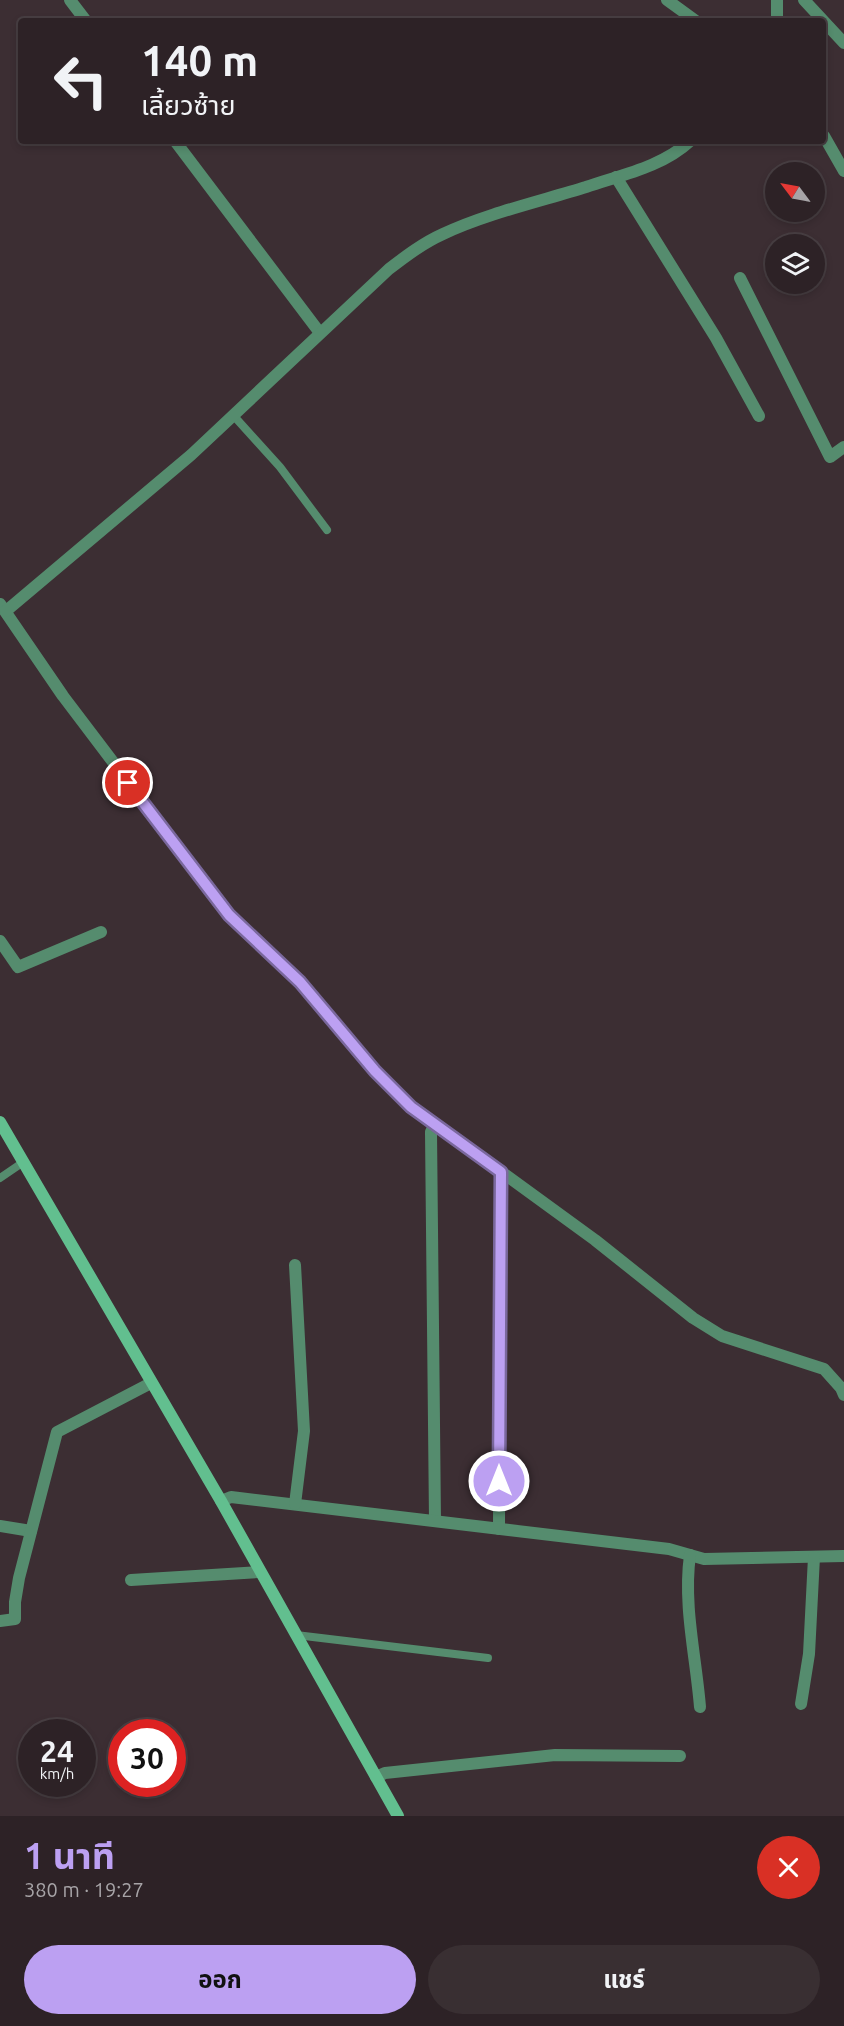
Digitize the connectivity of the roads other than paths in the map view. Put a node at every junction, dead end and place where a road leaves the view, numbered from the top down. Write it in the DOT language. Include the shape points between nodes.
graph roads {
  1 [pos="70,0"];
  2 [pos="667,0"];
  3 [pos="777,0"];
  4 [pos="804,0"];
  5 [pos="84,18"];
  6 [pos="692,18"];
  7 [pos="777,18"];
  8 [pos="821,18"];
  9 [pos="826,24"];
  10 [pos="844,43"];
  11 [pos="826,140"];
  12 [pos="177,144"];
  13 [pos="686,144"];
  14 [pos="844,171"];
  15 [pos="616,177"];
  16 [pos="740,278"];
  17 [pos="320,333"];
  18 [pos="233,415"];
  19 [pos="759,416"];
  20 [pos="844,447"];
  21 [pos="327,530"];
  22 [pos="3,607"];
  23 [pos="101,932"];
  24 [pos="0,940"];
  25 [pos="0,1122"];
  26 [pos="435,1124"];
  27 [pos="22,1163"];
  28 [pos="501,1172"];
  29 [pos="0,1178"];
  30 [pos="295,1265"];
  31 [pos="151,1383"];
  32 [pos="844,1395"];
  33 [pos="221,1502"];
  34 [pos="295,1504"];
  35 [pos="435,1521"];
  36 [pos="0,1526"];
  37 [pos="499,1529"];
  38 [pos="31,1531"];
  39 [pos="690,1555"];
  40 [pos="844,1556"];
  41 [pos="814,1557"];
  42 [pos="259,1572"];
  43 [pos="131,1580"];
  44 [pos="0,1621"];
  45 [pos="295,1634"];
  46 [pos="488,1658"];
  47 [pos="801,1704"];
  48 [pos="700,1707"];
  49 [pos="680,1756"];
  50 [pos="375,1777"];
  51 [pos="398,1816"];
  1 -- 5 [label="street"];
  2 -- 6 [label="street"];
  3 -- 7 [label="street"];
  4 -- 8 [label="street"];
  9 -- 10 [label="street"];
  11 -- 14 [label="street"];
  12 -- 17 [label="street"];
  13 -- 15 [label="street" via="641,170"];
  15 -- 17 [label="street" via="444,233 423,244 389,269"];
  15 -- 19 [label="street" via="716,338"];
  16 -- 20 [label="street" via="830,457"];
  17 -- 18 [label="street"];
  18 -- 21 [label="lane" via="280,467"];
  18 -- 22 [label="street" via="191,455"];
  22 -- 26 [label="street" via="63,696 229,915 300,982 375,1071 411,1107"];
  23 -- 24 [label="street" via="18,967"];
  25 -- 27 [label="street"];
  26 -- 28 [label="street"];
  26 -- 35 [label="street" via="431,1132"];
  27 -- 29 [label="lane"];
  27 -- 31 [label="street"];
  28 -- 32 [label="street" via="693,1318 722,1336 824,1369"];
  28 -- 37 [label="street"];
  30 -- 34 [label="street" via="304,1431"];
  31 -- 33 [label="street"];
  31 -- 38 [label="street" via="57,1432"];
  33 -- 34 [label="street" via="231,1497"];
  33 -- 42 [label="street"];
  34 -- 35 [label="street"];
  35 -- 37 [label="street"];
  36 -- 38 [label="street"];
  37 -- 39 [label="street" via="669,1549"];
  38 -- 44 [label="street" via="19,1578 15,1619"];
  39 -- 41 [label="street" via="704,1559"];
  39 -- 48 [label="street" via="690,1610"];
  40 -- 41 [label="street"];
  41 -- 47 [label="street" via="809,1654"];
  42 -- 43 [label="street"];
  42 -- 45 [label="street"];
  45 -- 46 [label="lane"];
  45 -- 50 [label="street"];
  49 -- 50 [label="street" via="555,1755"];
  50 -- 51 [label="street"];
}
